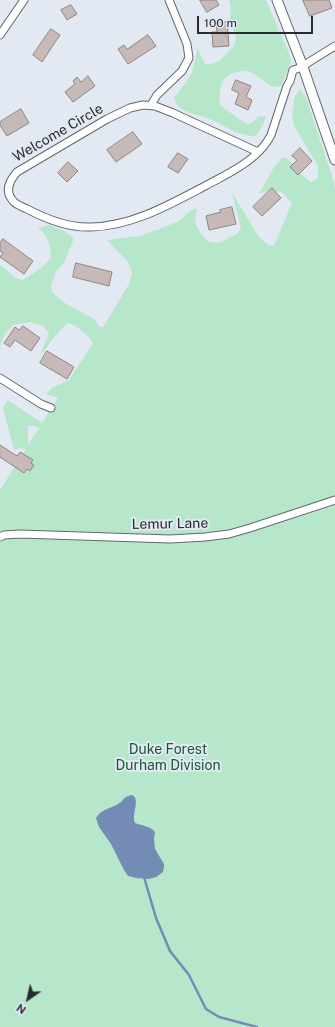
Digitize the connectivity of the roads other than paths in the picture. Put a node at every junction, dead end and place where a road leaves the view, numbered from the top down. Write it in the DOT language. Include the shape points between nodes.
graph roads {
  1 [pos="24,0"];
  2 [pos="169,0"];
  3 [pos="277,0"];
  4 [pos="0,35"];
  5 [pos="335,46"];
  6 [pos="303,67"];
  7 [pos="151,105"];
  8 [pos="258,152"];
  9 [pos="335,160"];
  10 [pos="0,378"];
  11 [pos="51,408"];
  12 [pos="335,500"];
  13 [pos="0,537"];
  1 -- 4 [label="street"];
  2 -- 7 [label="street" via="187,44 189,58 182,71 157,95"];
  3 -- 6 [label="street"];
  5 -- 6 [label="street"];
  6 -- 8 [label="street, Welcome Circle" via="293,70 271,135"];
  6 -- 9 [label="street"];
  7 -- 8 [label="street, Welcome Circle"];
  7 -- 8 [label="street, Welcome Circle" via="130,108 107,119 16,172 8,186 13,201 35,213 72,226 92,227 121,223 181,198 243,165"];
  10 -- 11 [label="street" via="40,404"];
  12 -- 13 [label="street, Lemur Lane" via="229,534 205,537 170,539 20,534"];
}
